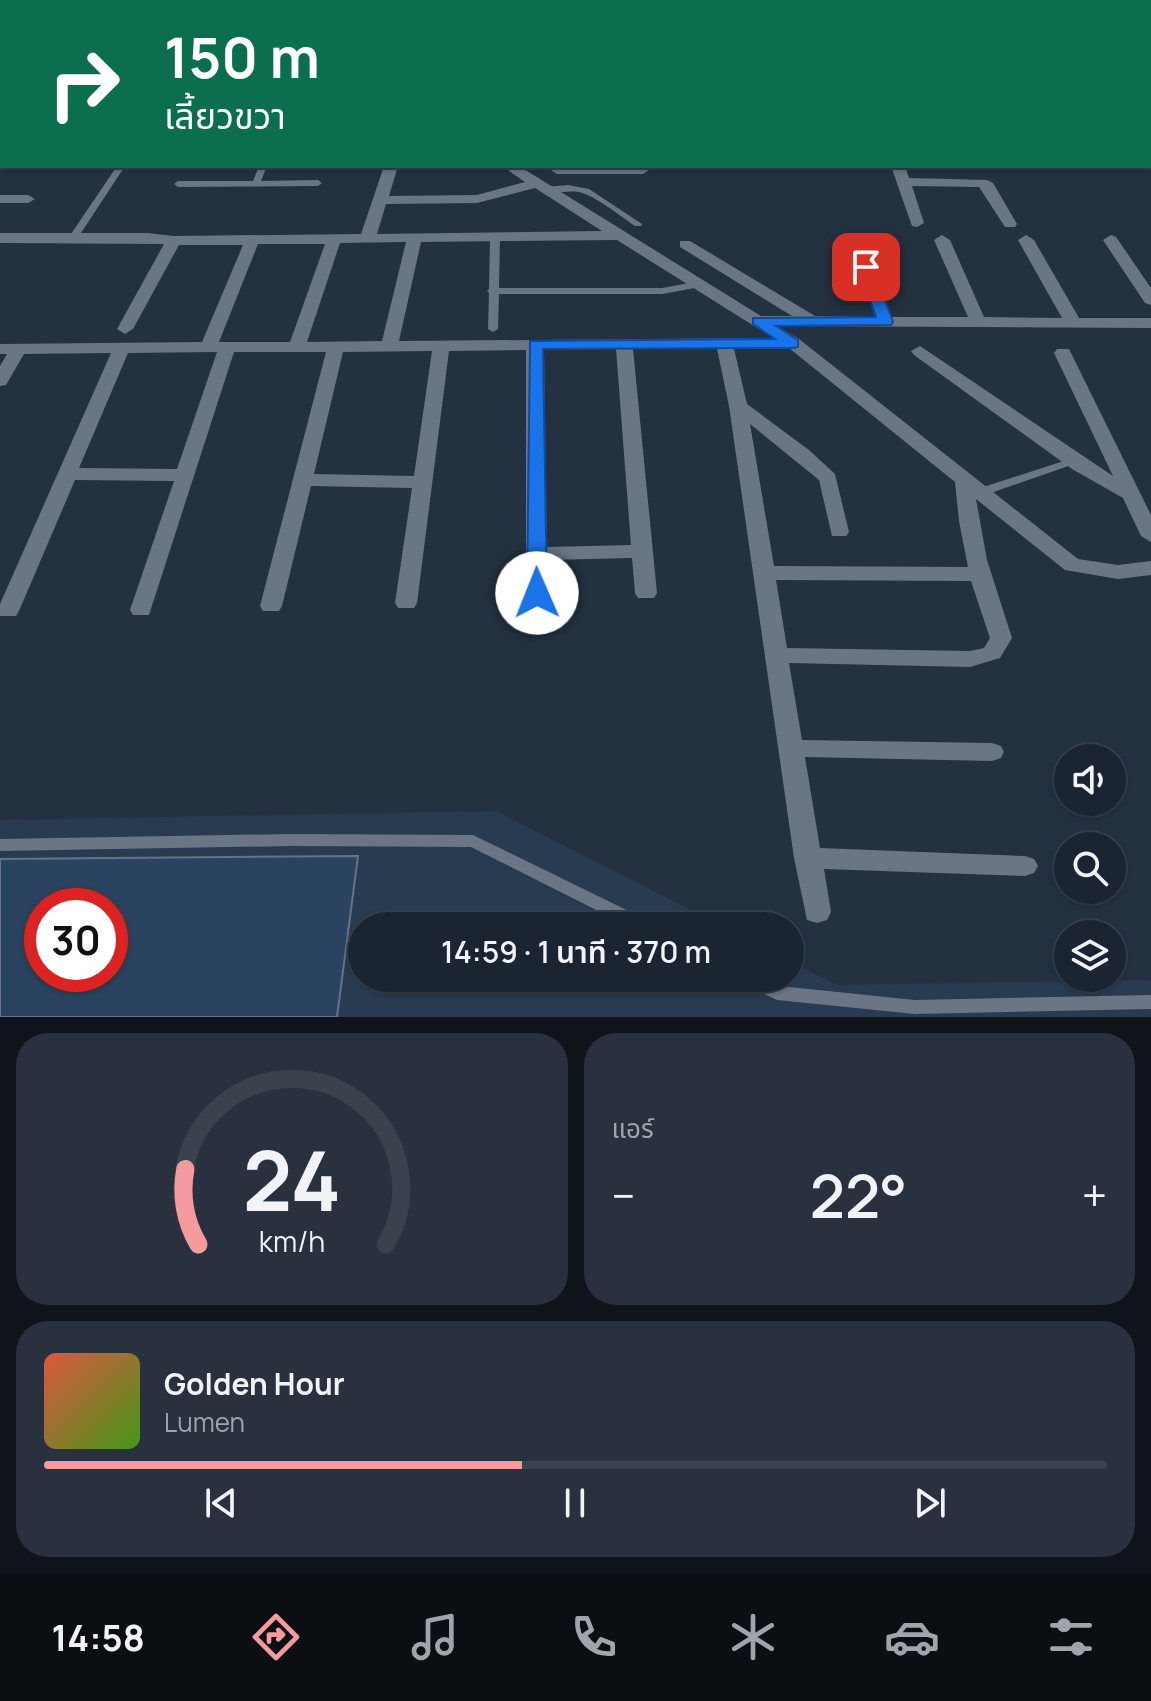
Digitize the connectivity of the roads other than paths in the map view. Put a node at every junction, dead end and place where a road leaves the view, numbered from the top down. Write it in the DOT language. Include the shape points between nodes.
graph roads {
  1 [pos="425,0"];
  2 [pos="450,0"];
  3 [pos="120,168"];
  4 [pos="262,168"];
  5 [pos="390,168"];
  6 [pos="512,168"];
  7 [pos="550,168"];
  8 [pos="648,168"];
  9 [pos="899,168"];
  10 [pos="903,182"];
  11 [pos="256,183"];
  12 [pos="318,183"];
  13 [pos="178,184"];
  14 [pos="540,187"];
  15 [pos="0,199"];
  16 [pos="28,199"];
  17 [pos="381,200"];
  18 [pos="917,223"];
  19 [pos="638,224"];
  20 [pos="1010,224"];
  21 [pos="3,231"];
  22 [pos="76,234"];
  23 [pos="620,235"];
  24 [pos="495,238"];
  25 [pos="414,239"];
  26 [pos="334,240"];
  27 [pos="367,240"];
  28 [pos="857,240"];
  29 [pos="942,240"];
  30 [pos="1026,240"];
  31 [pos="1111,240"];
  32 [pos="174,241"];
  33 [pos="252,241"];
  34 [pos="685,244"];
  35 [pos="700,284"];
  36 [pos="492,291"];
  37 [pos="1151,300"];
  38 [pos="758,321"];
  39 [pos="813,322"];
  40 [pos="885,322"];
  41 [pos="978,322"];
  42 [pos="1073,322"];
  43 [pos="1151,323"];
  44 [pos="493,329"];
  45 [pos="124,338"];
  46 [pos="624,343"];
  47 [pos="724,343"];
  48 [pos="793,343"];
  49 [pos="535,344"];
  50 [pos="390,345"];
  51 [pos="441,345"];
  52 [pos="297,346"];
  53 [pos="336,346"];
  54 [pos="218,347"];
  55 [pos="9,349"];
  56 [pos="920,351"];
  57 [pos="1063,353"];
  58 [pos="0,381"];
  59 [pos="738,406"];
  60 [pos="1073,461"];
  61 [pos="67,474"];
  62 [pos="185,475"];
  63 [pos="303,480"];
  64 [pos="422,482"];
  65 [pos="973,486"];
  66 [pos="1129,494"];
  67 [pos="839,532"];
  68 [pos="1151,536"];
  69 [pos="643,551"];
  70 [pos="537,554"];
  71 [pos="1151,568"];
  72 [pos="764,573"];
  73 [pos="978,574"];
  74 [pos="537,593"];
  75 [pos="646,593"];
  76 [pos="406,603"];
  77 [pos="271,606"];
  78 [pos="141,610"];
  79 [pos="8,611"];
  80 [pos="774,655"];
  81 [pos="789,748"];
  82 [pos="992,752"];
  83 [pos="0,845"];
  84 [pos="807,858"];
  85 [pos="1025,866"];
  86 [pos="615,912"];
  87 [pos="817,912"];
  88 [pos="775,992"];
  89 [pos="1151,1002"];
  1 -- 2 [label="lane"];
  3 -- 22 [label="lane"];
  4 -- 11 [label="lane"];
  5 -- 17 [label="street"];
  6 -- 14 [label="street"];
  7 -- 8 [label="lane"];
  9 -- 10 [label="street"];
  10 -- 18 [label="street"];
  10 -- 20 [label="street" via="982,183"];
  11 -- 12 [label="lane"];
  11 -- 13 [label="lane"];
  14 -- 17 [label="street" via="477,199"];
  14 -- 19 [label="lane" via="586,191"];
  14 -- 23 [label="street"];
  15 -- 16 [label="street"];
  17 -- 27 [label="street"];
  21 -- 32 [label="street"];
  23 -- 24 [label="street"];
  23 -- 35 [label="street"];
  24 -- 25 [label="street"];
  24 -- 36 [label="lane"];
  25 -- 27 [label="street"];
  25 -- 50 [label="street"];
  26 -- 27 [label="street"];
  26 -- 33 [label="street"];
  26 -- 52 [label="street"];
  28 -- 40 [label="street"];
  29 -- 41 [label="street"];
  30 -- 42 [label="street"];
  31 -- 37 [label="street"];
  32 -- 33 [label="street"];
  32 -- 45 [label="street"];
  33 -- 54 [label="street"];
  34 -- 39 [label="street"];
  35 -- 36 [label="lane" via="662,291"];
  35 -- 38 [label="street"];
  36 -- 44 [label="lane"];
  38 -- 39 [label="street"];
  38 -- 48 [label="street"];
  39 -- 40 [label="street"];
  40 -- 41 [label="street"];
  41 -- 42 [label="street"];
  42 -- 43 [label="street"];
  45 -- 54 [label="street"];
  45 -- 55 [label="street"];
  45 -- 61 [label="street"];
  46 -- 47 [label="street"];
  46 -- 49 [label="street"];
  46 -- 69 [label="street"];
  47 -- 48 [label="street"];
  47 -- 59 [label="street"];
  48 -- 65 [label="street"];
  49 -- 51 [label="street"];
  49 -- 70 [label="street"];
  50 -- 51 [label="street"];
  50 -- 53 [label="street"];
  51 -- 64 [label="street"];
  52 -- 53 [label="street"];
  52 -- 54 [label="street"];
  53 -- 63 [label="street"];
  54 -- 62 [label="street"];
  55 -- 58 [label="street"];
  56 -- 60 [label="street"];
  57 -- 66 [label="street"];
  59 -- 67 [label="street" via="828,478"];
  59 -- 72 [label="street"];
  60 -- 65 [label="lane"];
  60 -- 66 [label="street"];
  61 -- 62 [label="street"];
  61 -- 79 [label="street"];
  62 -- 78 [label="street"];
  63 -- 64 [label="street"];
  63 -- 77 [label="street"];
  64 -- 76 [label="street"];
  65 -- 71 [label="street" via="1072,565 1118,572"];
  65 -- 73 [label="street" via="966,518"];
  66 -- 68 [label="street"];
  69 -- 70 [label="street"];
  69 -- 75 [label="street"];
  70 -- 74 [label="street"];
  72 -- 73 [label="street"];
  72 -- 80 [label="street"];
  73 -- 80 [label="street" via="1001,638 982,657"];
  80 -- 81 [label="street"];
  81 -- 82 [label="street"];
  81 -- 84 [label="street"];
  83 -- 86 [label="lane" via="473,841"];
  84 -- 85 [label="street"];
  84 -- 87 [label="street"];
  88 -- 89 [label="lane" via="915,1007"];
}
